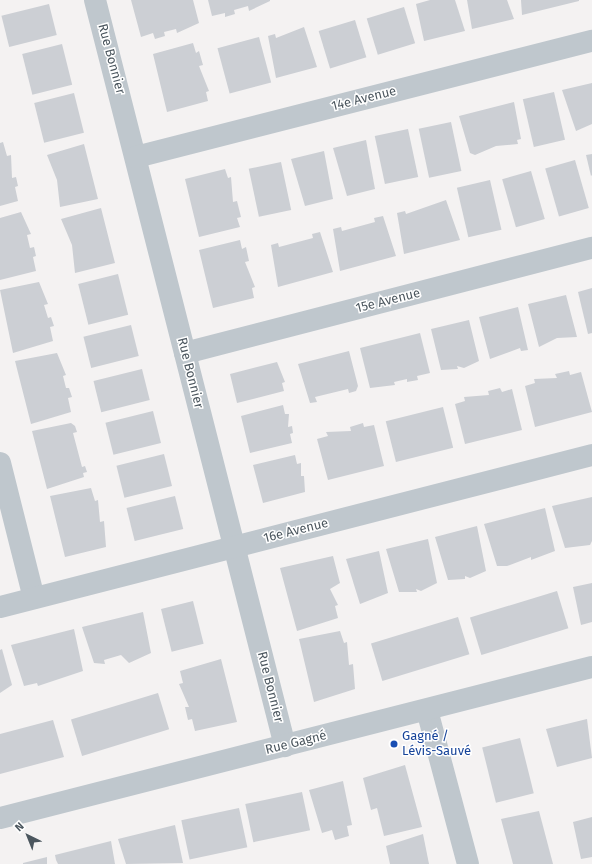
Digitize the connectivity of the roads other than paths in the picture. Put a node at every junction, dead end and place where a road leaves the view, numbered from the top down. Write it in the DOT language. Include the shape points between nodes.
graph roads {
  1 [pos="95,0"];
  2 [pos="592,40"];
  3 [pos="136,157"];
  4 [pos="592,248"];
  5 [pos="185,353"];
  6 [pos="592,455"];
  7 [pos="0,463"];
  8 [pos="234,547"];
  9 [pos="34,598"];
  10 [pos="0,607"];
  11 [pos="592,667"];
  12 [pos="427,710"];
  13 [pos="285,746"];
  14 [pos="0,818"];
  15 [pos="468,864"];
  1 -- 3 [label="street, Rue Bonnier"];
  2 -- 3 [label="street, 14e Avenue"];
  3 -- 5 [label="street, Rue Bonnier"];
  4 -- 5 [label="street, 15e Avenue"];
  5 -- 8 [label="street, Rue Bonnier"];
  6 -- 8 [label="street, 16e Avenue"];
  7 -- 9 [label="street"];
  8 -- 9 [label="street, 16e Avenue"];
  8 -- 13 [label="street, Rue Bonnier"];
  9 -- 10 [label="street, 16e Avenue"];
  11 -- 12 [label="street, Rue Gagné"];
  12 -- 13 [label="street, Rue Gagné"];
  12 -- 15 [label="street"];
  13 -- 14 [label="street, Rue Gagné"];
}
